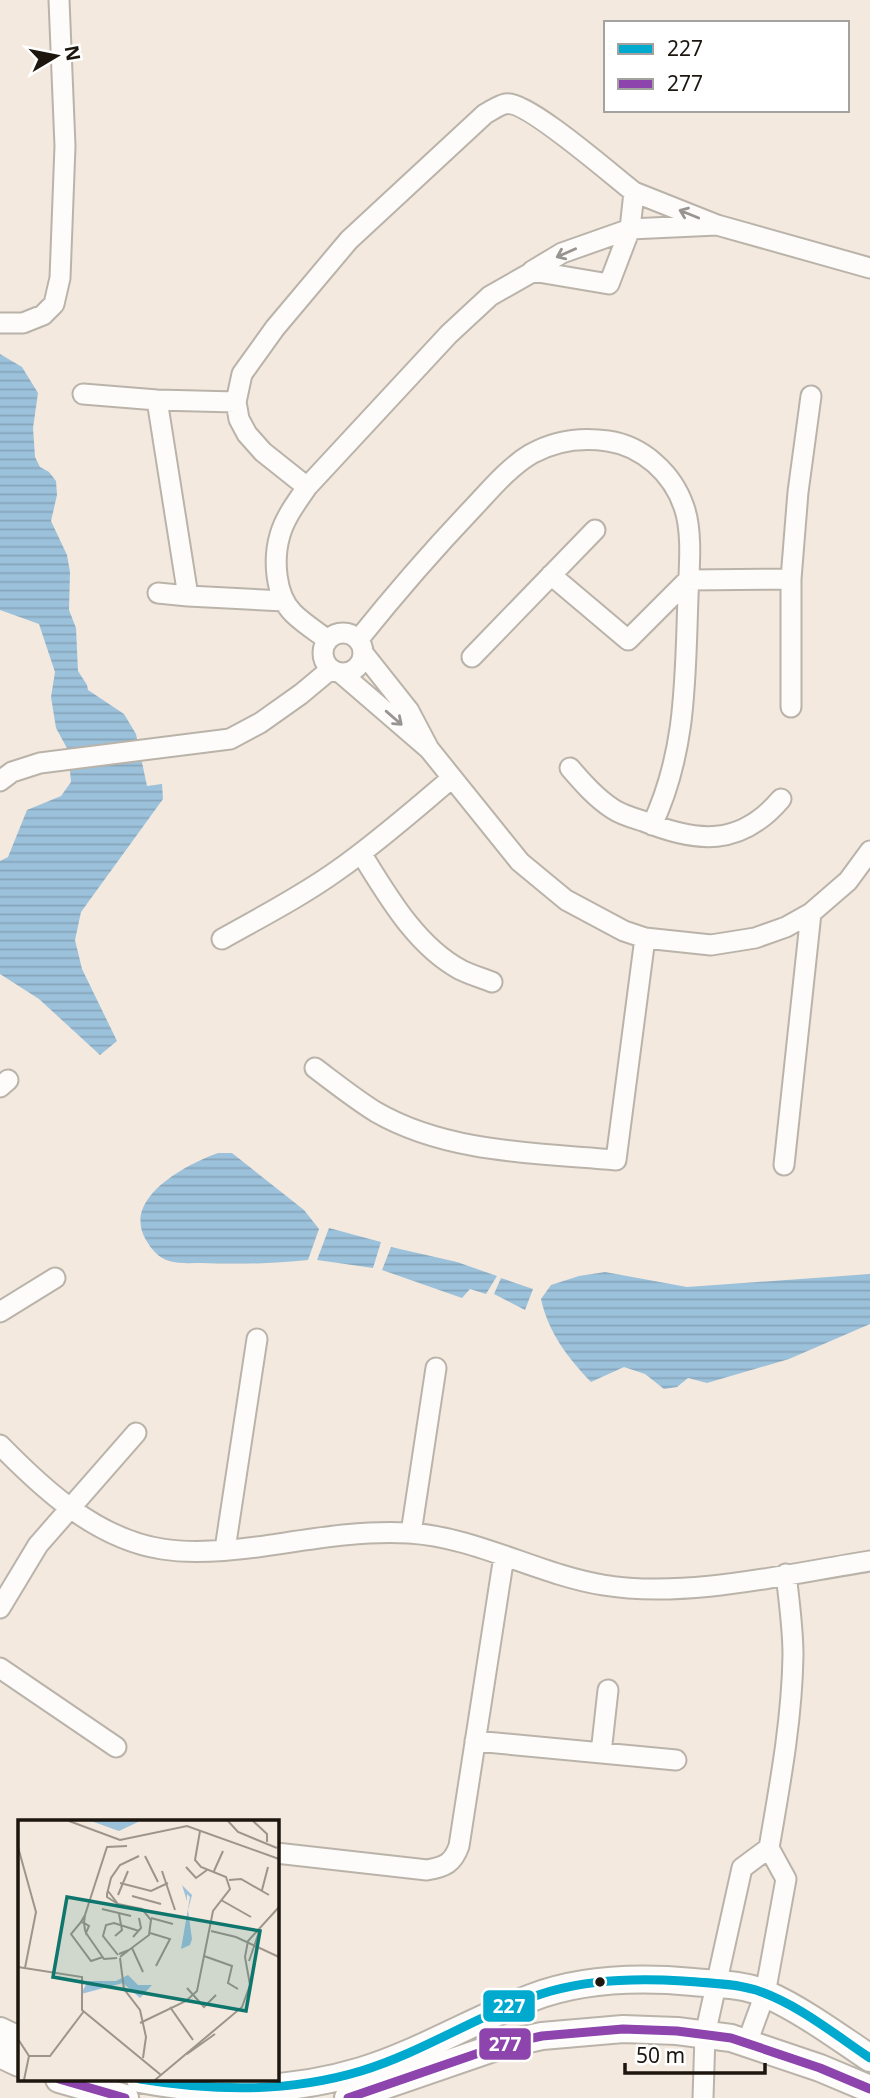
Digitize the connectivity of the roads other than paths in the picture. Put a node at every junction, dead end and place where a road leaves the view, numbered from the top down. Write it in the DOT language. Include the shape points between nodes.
graph roads {
  1 [pos="58,0"];
  2 [pos="634,192"];
  3 [pos="717,225"];
  4 [pos="630,229"];
  5 [pos="870,268"];
  6 [pos="534,271"];
  7 [pos="0,323"];
  8 [pos="83,394"];
  9 [pos="811,396"];
  10 [pos="157,400"];
  11 [pos="236,402"];
  12 [pos="307,487"];
  13 [pos="595,530"];
  14 [pos="551,575"];
  15 [pos="791,579"];
  16 [pos="688,580"];
  17 [pos="158,593"];
  18 [pos="188,596"];
  19 [pos="284,601"];
  20 [pos="328,640"];
  21 [pos="361,646"];
  22 [pos="472,657"];
  23 [pos="336,671"];
  24 [pos="791,707"];
  25 [pos="429,748"];
  26 [pos="570,768"];
  27 [pos="452,778"];
  28 [pos="0,781"];
  29 [pos="781,799"];
  30 [pos="652,825"];
  31 [pos="870,850"];
  32 [pos="361,853"];
  33 [pos="811,913"];
  34 [pos="645,938"];
  35 [pos="222,939"];
  36 [pos="492,982"];
  37 [pos="315,1068"];
  38 [pos="784,1165"];
  39 [pos="55,1278"];
  40 [pos="0,1312"];
  41 [pos="257,1339"];
  42 [pos="436,1368"];
  43 [pos="136,1433"];
  44 [pos="0,1446"];
  45 [pos="70,1507"];
  46 [pos="411,1533"];
  47 [pos="38,1545"];
  48 [pos="225,1549"];
  49 [pos="504,1556"];
  50 [pos="870,1561"];
  51 [pos="786,1574"];
  52 [pos="0,1582"];
  53 [pos="0,1608"];
  54 [pos="0,1668"];
  55 [pos="608,1690"];
  56 [pos="475,1741"];
  57 [pos="116,1747"];
  58 [pos="601,1753"];
  59 [pos="676,1760"];
  60 [pos="769,1848"];
  61 [pos="278,1853"];
  62 [pos="716,1984"];
  63 [pos="765,1994"];
  64 [pos="0,2031"];
  65 [pos="705,2035"];
  66 [pos="18,2040"];
  67 [pos="747,2043"];
  68 [pos="0,2053"];
  69 [pos="870,2058"];
  70 [pos="18,2062"];
  71 [pos="62,2080"];
  72 [pos="147,2080"];
  73 [pos="870,2089"];
  74 [pos="125,2098"];
  75 [pos="348,2098"];
  76 [pos="703,2098"];
  1 -- 7 [label="street" via="65,146 60,278 54,304 43,315 23,323"];
  3 -- 2 [label="street, one-way"];
  2 -- 4 [label="street"];
  2 -- 11 [label="street" via="537,116 505,103 485,114 349,240 242,374"];
  3 -- 4 [label="street"];
  3 -- 5 [label="street"];
  4 -- 6 [label="street, one-way" via="562,253"];
  4 -- 6 [label="street" via="609,284"];
  6 -- 12 [label="street" via="490,296 449,334"];
  8 -- 10 [label="street"];
  9 -- 15 [label="street"];
  10 -- 11 [label="street"];
  10 -- 18 [label="street"];
  11 -- 12 [label="street" via="247,434 263,453"];
  12 -- 19 [label="street" via="280,535 276,564"];
  13 -- 14 [label="street"];
  14 -- 16 [label="street" via="628,640"];
  14 -- 22 [label="street"];
  15 -- 16 [label="street"];
  15 -- 24 [label="street"];
  16 -- 21 [label="street" via="685,508 673,483 650,458 622,443 588,438 563,441 531,455 497,482 421,562"];
  16 -- 30 [label="street" via="685,706 678,747"];
  17 -- 18 [label="street"];
  18 -- 19 [label="street"];
  19 -- 20 [label="street"];
  20 -- 21 [label="street" via="346,633"];
  20 -- 23 [label="street" via="323,652 326,664"];
  21 -- 23 [label="street" via="362,659 354,670"];
  21 -- 25 [label="street" via="409,711"];
  23 -- 25 [label="street, one-way"];
  23 -- 28 [label="street" via="229,739 40,763"];
  25 -- 27 [label="street"];
  26 -- 30 [label="street" via="614,810"];
  27 -- 32 [label="street"];
  27 -- 34 [label="street" via="520,862 566,900"];
  29 -- 30 [label="street" via="760,820 707,838"];
  31 -- 33 [label="street" via="848,881"];
  32 -- 35 [label="street" via="337,872"];
  32 -- 36 [label="street" via="421,939 460,969"];
  33 -- 34 [label="street" via="786,928 711,945"];
  33 -- 38 [label="street"];
  34 -- 37 [label="street" via="616,1160 496,1149 429,1135 377,1112"];
  39 -- 40 [label="street"];
  41 -- 48 [label="street"];
  42 -- 46 [label="street"];
  43 -- 45 [label="street"];
  44 -- 45 [label="street"];
  45 -- 47 [label="street"];
  45 -- 48 [label="street" via="129,1541 196,1552"];
  46 -- 48 [label="street" via="347,1534"];
  46 -- 49 [label="street"];
  47 -- 52 [label="street"];
  47 -- 53 [label="street"];
  49 -- 51 [label="street" via="602,1585 637,1588 681,1588"];
  49 -- 56 [label="street"];
  50 -- 51 [label="street"];
  51 -- 60 [label="street" via="792,1644 790,1697"];
  54 -- 57 [label="street"];
  55 -- 58 [label="street"];
  56 -- 58 [label="street"];
  56 -- 61 [label="street" via="459,1846 454,1860 442,1868"];
  58 -- 59 [label="street"];
  60 -- 62 [label="street" via="742,1868"];
  60 -- 63 [label="street" via="786,1879"];
  62 -- 63 [label="main road"];
  62 -- 65 [label="street"];
  62 -- 72 [label="main road" via="634,1979 566,1988 534,1996 397,2059 286,2087 200,2088"];
  63 -- 67 [label="street"];
  63 -- 69 [label="main road"];
  64 -- 66 [label="main road"];
  65 -- 67 [label="main road"];
  65 -- 75 [label="main road" via="610,2029 542,2036 505,2044"];
  65 -- 76 [label="street"];
  67 -- 73 [label="main road"];
  68 -- 70 [label="main road"];
  71 -- 74 [label="main road"];
}
